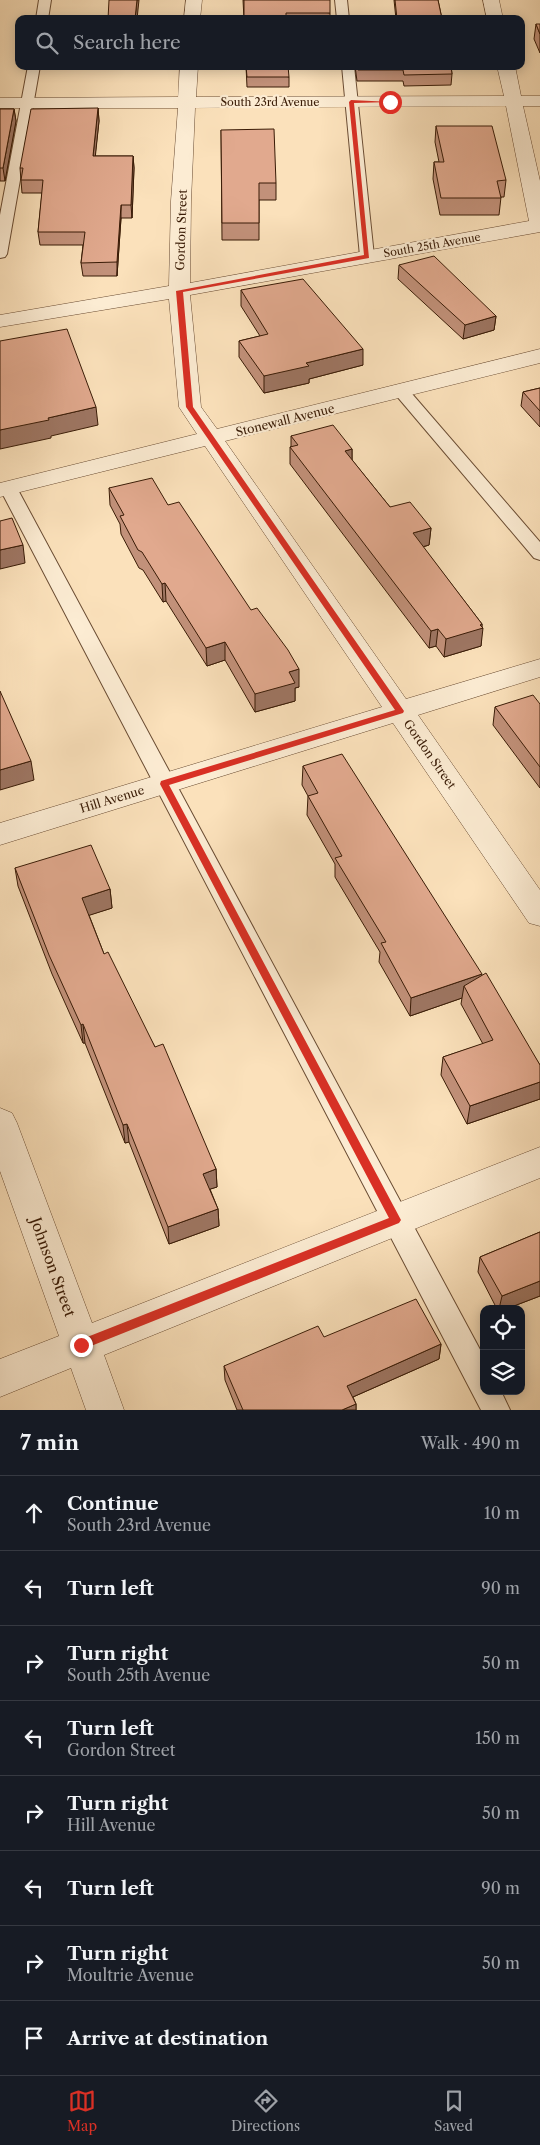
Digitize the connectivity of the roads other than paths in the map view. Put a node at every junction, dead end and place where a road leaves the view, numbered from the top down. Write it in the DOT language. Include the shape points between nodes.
graph roads {
  1 [pos="45,0"];
  2 [pos="194,0"];
  3 [pos="340,0"];
  4 [pos="491,0"];
  5 [pos="43,15"];
  6 [pos="192,15"];
  7 [pos="342,15"];
  8 [pos="494,15"];
  9 [pos="33,70"];
  10 [pos="189,70"];
  11 [pos="348,70"];
  12 [pos="507,70"];
  13 [pos="514,101"];
  14 [pos="540,101"];
  15 [pos="187,102"];
  16 [pos="351,102"];
  17 [pos="0,103"];
  18 [pos="27,103"];
  19 [pos="540,226"];
  20 [pos="0,254"];
  21 [pos="367,256"];
  22 [pos="179,291"];
  23 [pos="0,321"];
  24 [pos="540,356"];
  25 [pos="400,391"];
  26 [pos="211,438"];
  27 [pos="4,489"];
  28 [pos="540,554"];
  29 [pos="540,668"];
  30 [pos="400,711"];
  31 [pos="164,784"];
  32 [pos="0,834"];
  33 [pos="540,914"];
  34 [pos="0,1123"];
  35 [pos="540,1162"];
  36 [pos="395,1220"];
  37 [pos="81,1345"];
  38 [pos="0,1378"];
  39 [pos="480,1379"];
  40 [pos="488,1395"];
  41 [pos="105,1410"];
  42 [pos="496,1410"];
  1 -- 5 [label="lane"];
  2 -- 6 [label="street"];
  3 -- 7 [label="lane"];
  4 -- 8 [label="street"];
  9 -- 18 [label="lane"];
  10 -- 15 [label="street, Gordon Street"];
  11 -- 16 [label="lane"];
  12 -- 13 [label="street"];
  13 -- 14 [label="street, South 23rd Avenue"];
  13 -- 16 [label="street, South 23rd Avenue"];
  13 -- 19 [label="street"];
  15 -- 16 [label="street, South 23rd Avenue"];
  15 -- 18 [label="street, South 23rd Avenue"];
  15 -- 22 [label="street, Gordon Street"];
  16 -- 21 [label="lane"];
  17 -- 18 [label="street, South 23rd Avenue"];
  18 -- 20 [label="lane"];
  19 -- 21 [label="street, South 25th Avenue"];
  21 -- 22 [label="street, South 25th Avenue"];
  22 -- 23 [label="street, South 25th Avenue"];
  22 -- 26 [label="street, Gordon Street" via="190,407"];
  24 -- 25 [label="street, Stonewall Avenue"];
  25 -- 26 [label="street, Stonewall Avenue"];
  25 -- 28 [label="lane"];
  26 -- 27 [label="street, Stonewall Avenue"];
  26 -- 30 [label="street, Gordon Street"];
  27 -- 31 [label="lane"];
  29 -- 30 [label="street, Hill Avenue"];
  30 -- 31 [label="street, Hill Avenue"];
  30 -- 33 [label="street, Gordon Street"];
  31 -- 32 [label="street, Hill Avenue"];
  31 -- 36 [label="lane"];
  34 -- 37 [label="street, Johnson Street"];
  35 -- 36 [label="street"];
  36 -- 37 [label="street"];
  36 -- 39 [label="lane"];
  37 -- 38 [label="street"];
  37 -- 41 [label="street, Johnson Street"];
  40 -- 42 [label="lane"];
}
